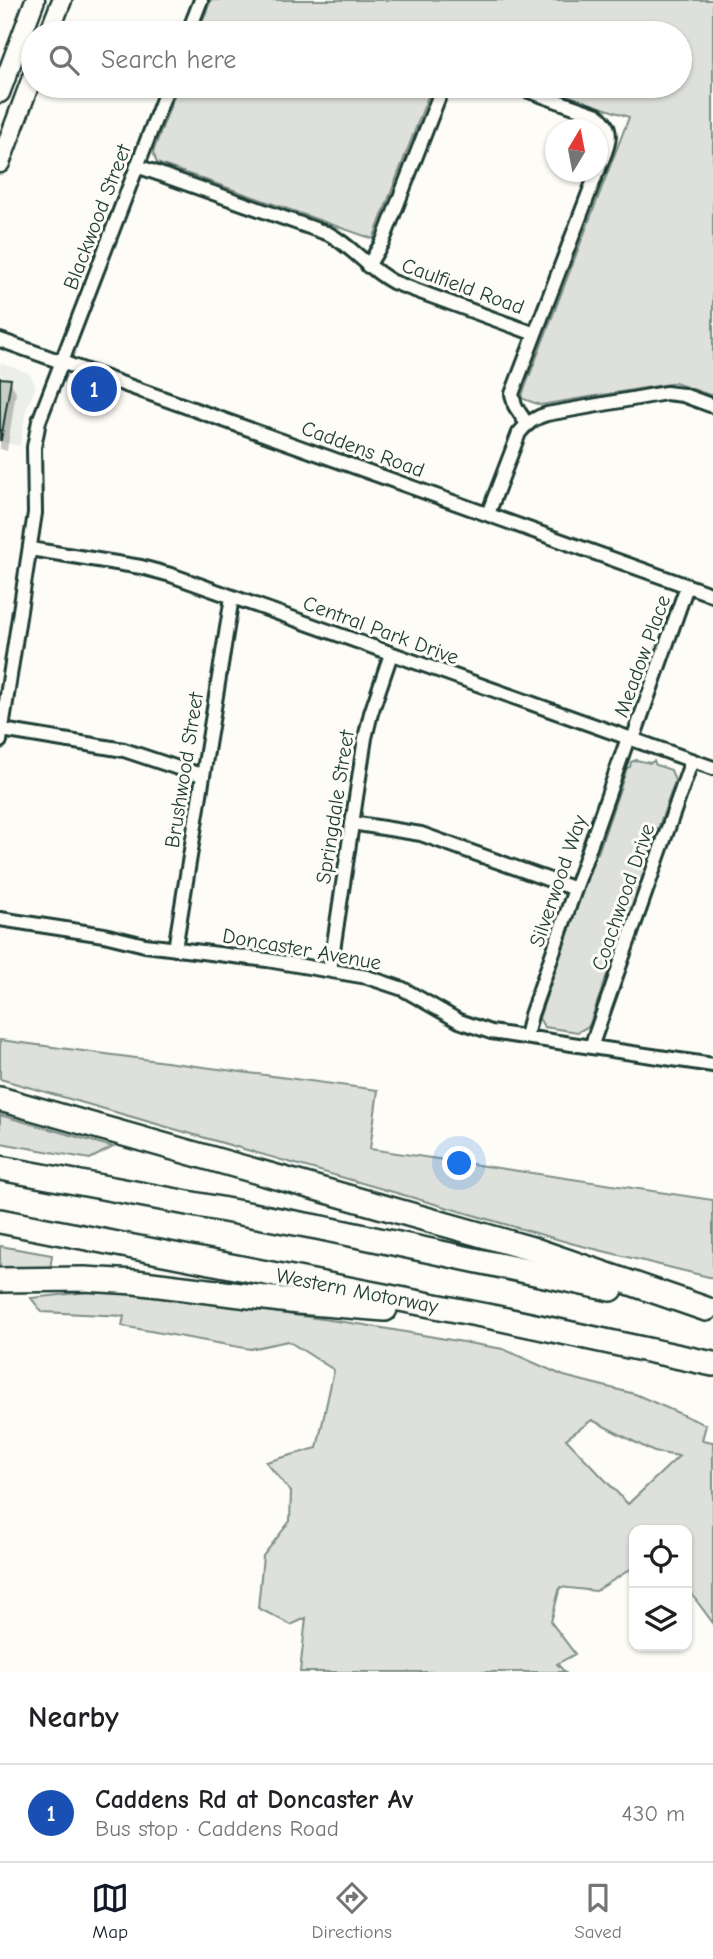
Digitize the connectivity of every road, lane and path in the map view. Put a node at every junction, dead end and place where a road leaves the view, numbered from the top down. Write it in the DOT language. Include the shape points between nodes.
graph roads {
  1 [pos="36,0"];
  2 [pos="62,0"];
  3 [pos="201,0"];
  4 [pos="28,21"];
  5 [pos="54,21"];
  6 [pos="193,21"];
  7 [pos="21,39"];
  8 [pos="0,93"];
  9 [pos="24,98"];
  10 [pos="163,98"];
  11 [pos="438,98"];
  12 [pos="548,98"];
  13 [pos="601,119"];
  14 [pos="0,163"];
  15 [pos="137,166"];
  16 [pos="593,182"];
  17 [pos="368,265"];
  18 [pos="535,334"];
  19 [pos="0,340"];
  20 [pos="61,361"];
  21 [pos="713,405"];
  22 [pos="527,424"];
  23 [pos="488,514"];
  24 [pos="30,549"];
  25 [pos="687,586"];
  26 [pos="713,595"];
  27 [pos="232,597"];
  28 [pos="391,654"];
  29 [pos="1,736"];
  30 [pos="631,738"];
  31 [pos="692,760"];
  32 [pos="713,768"];
  33 [pos="203,775"];
  34 [pos="352,823"];
  35 [pos="575,889"];
  36 [pos="0,919"];
  37 [pos="175,949"];
  38 [pos="330,970"];
  39 [pos="526,1037"];
  40 [pos="591,1047"];
  41 [pos="713,1065"];
  42 [pos="0,1099"];
  43 [pos="0,1168"];
  44 [pos="0,1222"];
  45 [pos="0,1280"];
  46 [pos="710,1309"];
  47 [pos="497,1318"];
  48 [pos="713,1364"];
  1 -- 4 [label="main road"];
  2 -- 5 [label="main road"];
  3 -- 6 [label="street"];
  7 -- 8 [label="main road"];
  9 -- 14 [label="main road"];
  10 -- 15 [label="street, Blackwood Street"];
  11 -- 17 [label="street" via="383,241"];
  12 -- 13 [label="street"];
  15 -- 17 [label="street, Caulfield Road" via="329,234"];
  15 -- 20 [label="street, Blackwood Street"];
  16 -- 18 [label="street"];
  17 -- 18 [label="street, Caulfield Road" via="393,282"];
  18 -- 22 [label="street, Caulfield Road" via="512,394"];
  19 -- 20 [label="street, Caddens Road"];
  20 -- 23 [label="street, Caddens Road"];
  20 -- 24 [label="street" via="36,439 36,504"];
  21 -- 22 [label="street" via="666,393 547,414"];
  22 -- 23 [label="street"];
  23 -- 25 [label="street, Caddens Road"];
  24 -- 27 [label="street, Central Park Drive" via="151,569"];
  24 -- 29 [label="street"];
  25 -- 26 [label="street, Caddens Road"];
  25 -- 30 [label="street, Meadow Place"];
  27 -- 28 [label="street, Central Park Drive"];
  27 -- 33 [label="street, Brushwood Street"];
  28 -- 30 [label="street, Central Park Drive"];
  28 -- 34 [label="street, Springdale Street" via="368,724"];
  29 -- 33 [label="street" via="124,750"];
  30 -- 31 [label="street, Central Park Drive"];
  30 -- 35 [label="street, Silverwood Way"];
  31 -- 32 [label="street, Central Park Drive"];
  31 -- 40 [label="street, Coachwood Drive"];
  33 -- 37 [label="street, Brushwood Street"];
  34 -- 35 [label="street" via="421,834"];
  34 -- 38 [label="street, Springdale Street"];
  35 -- 39 [label="street, Silverwood Way"];
  36 -- 37 [label="street, Doncaster Avenue"];
  37 -- 38 [label="street, Doncaster Avenue"];
  38 -- 39 [label="street, Doncaster Avenue" via="392,985 476,1027"];
  39 -- 40 [label="street, Doncaster Avenue"];
  40 -- 41 [label="street, Doncaster Avenue"];
  42 -- 46 [label="highway" via="532,1249"];
  43 -- 46 [label="highway" via="322,1228"];
  44 -- 47 [label="highway, Western Motorway"];
  45 -- 47 [label="highway" via="135,1282 298,1302"];
  47 -- 48 [label="highway, Western Motorway"];
}
